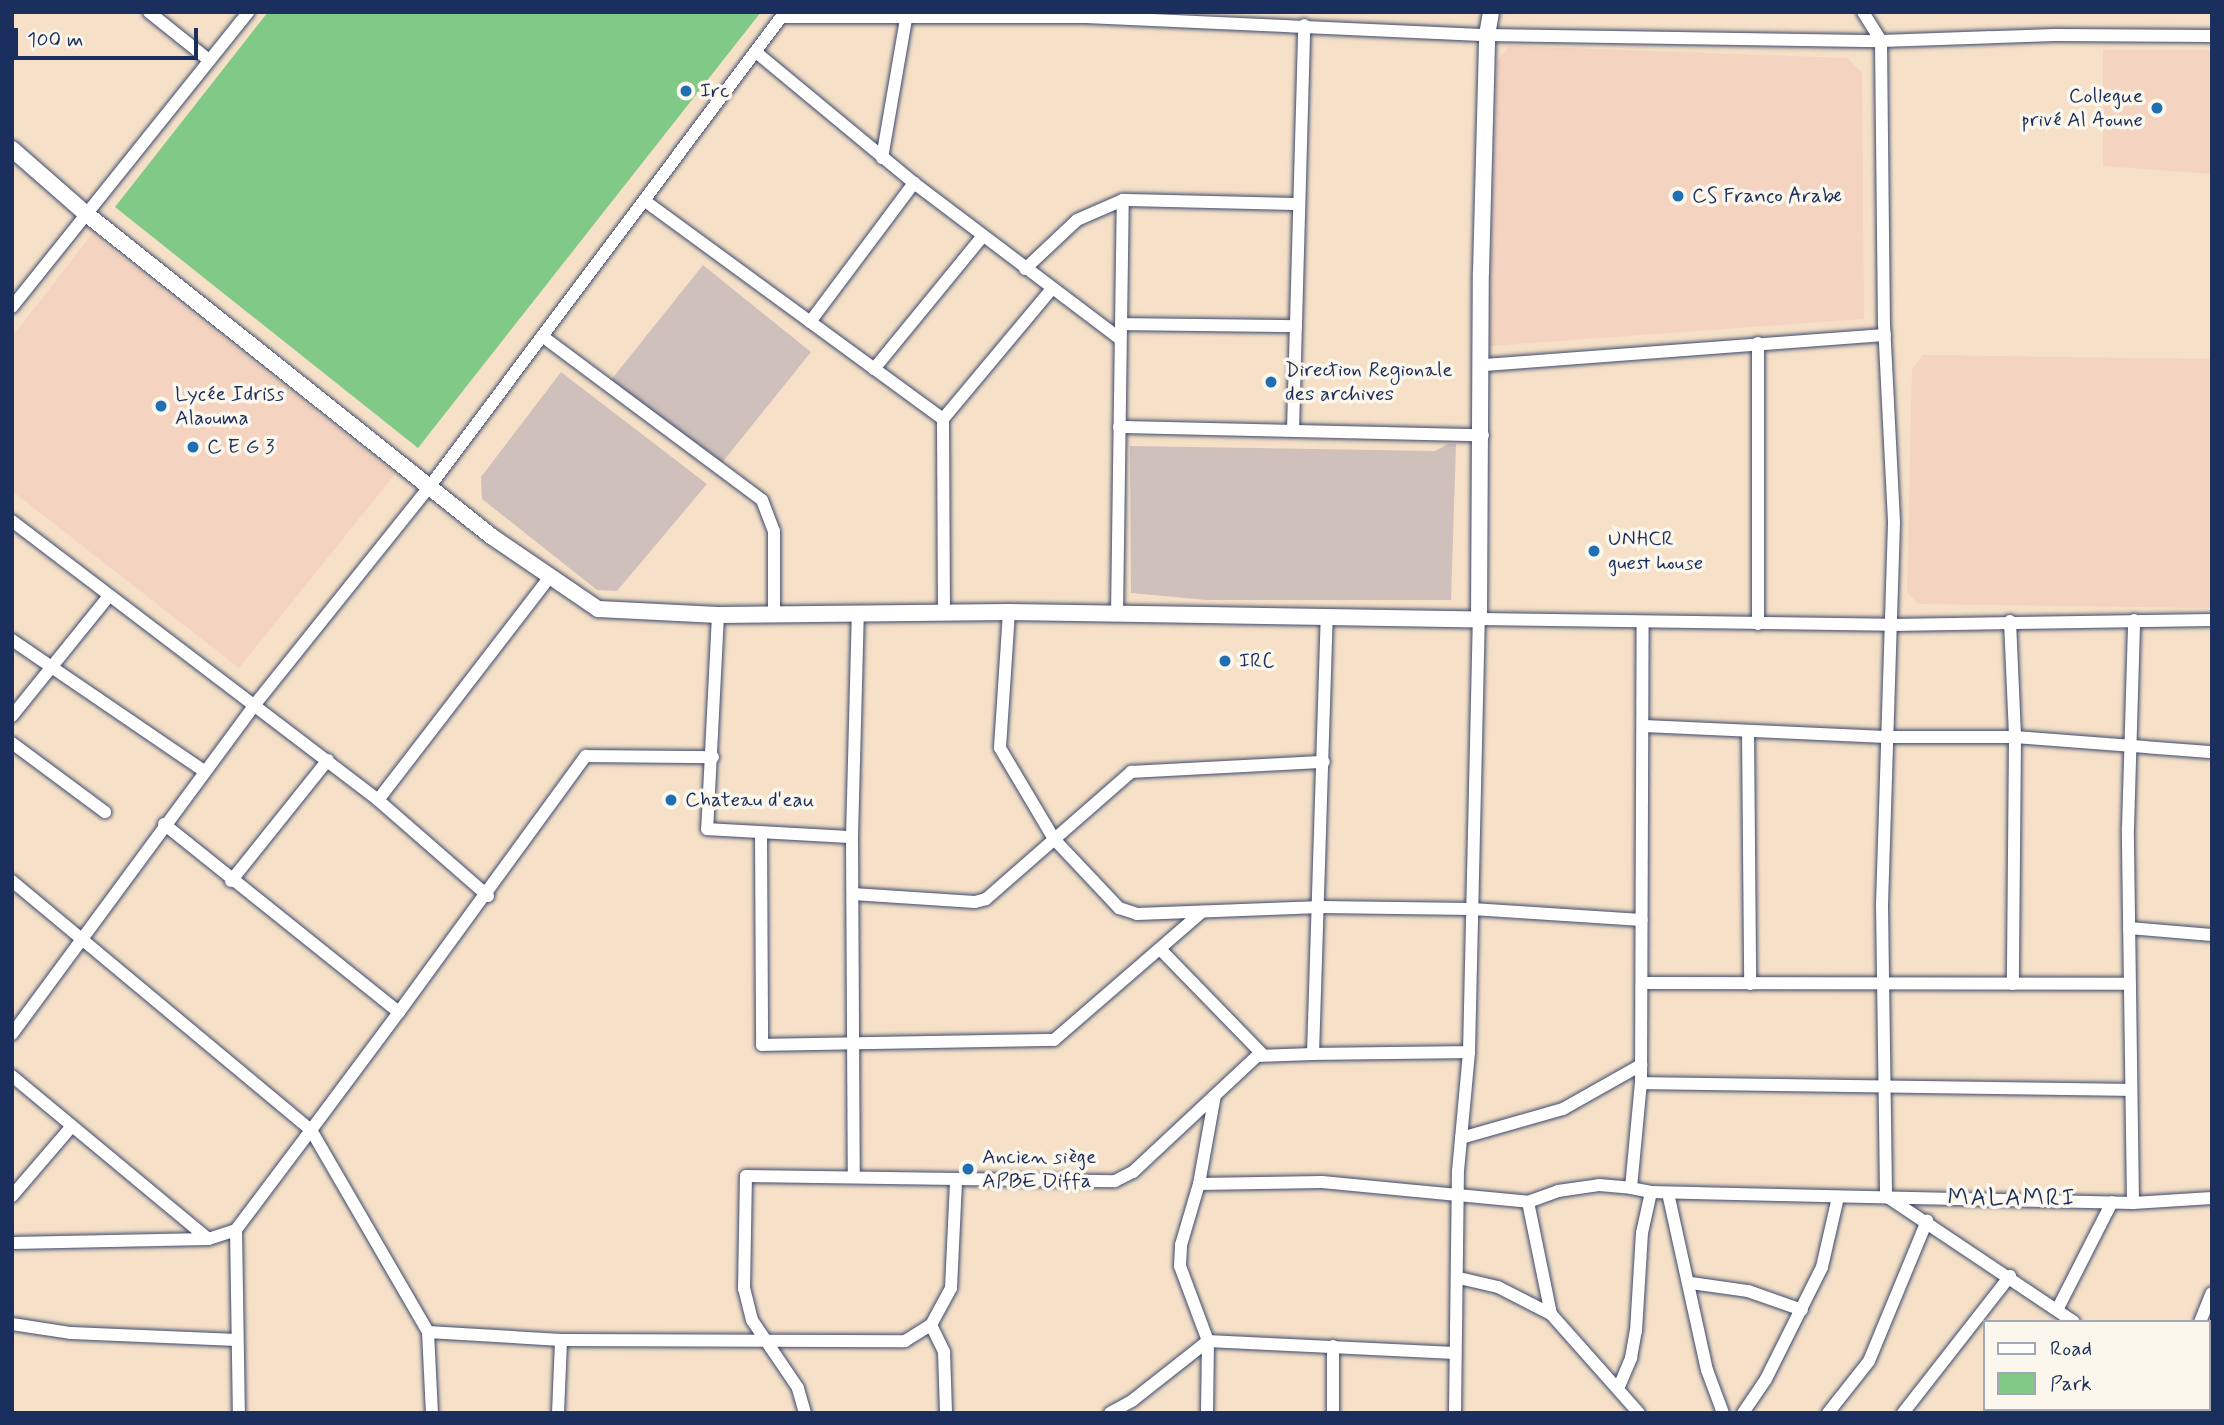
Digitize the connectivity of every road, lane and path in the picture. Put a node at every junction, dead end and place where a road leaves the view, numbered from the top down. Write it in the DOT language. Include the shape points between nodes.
graph roads {
  1 [pos="149,12"];
  2 [pos="248,12"];
  3 [pos="1491,12"];
  4 [pos="1863,12"];
  5 [pos="784,15"];
  6 [pos="907,16"];
  7 [pos="1304,25"];
  8 [pos="1487,35"];
  9 [pos="2212,36"];
  10 [pos="1881,41"];
  11 [pos="757,53"];
  12 [pos="209,60"];
  13 [pos="12,149"];
  14 [pos="881,158"];
  15 [pos="914,183"];
  16 [pos="1124,200"];
  17 [pos="645,201"];
  18 [pos="1299,204"];
  19 [pos="84,212"];
  20 [pos="983,236"];
  21 [pos="1024,269"];
  22 [pos="1051,290"];
  23 [pos="12,307"];
  24 [pos="810,322"];
  25 [pos="1121,324"];
  26 [pos="1296,326"];
  27 [pos="1885,335"];
  28 [pos="542,336"];
  29 [pos="1120,339"];
  30 [pos="1758,343"];
  31 [pos="1484,365"];
  32 [pos="874,369"];
  33 [pos="943,419"];
  34 [pos="1119,427"];
  35 [pos="1293,430"];
  36 [pos="1482,435"];
  37 [pos="430,486"];
  38 [pos="12,521"];
  39 [pos="549,578"];
  40 [pos="109,596"];
  41 [pos="1009,612"];
  42 [pos="774,613"];
  43 [pos="858,613"];
  44 [pos="944,613"];
  45 [pos="1117,614"];
  46 [pos="718,615"];
  47 [pos="1327,615"];
  48 [pos="1479,620"];
  49 [pos="2134,620"];
  50 [pos="2212,620"];
  51 [pos="2010,621"];
  52 [pos="1643,623"];
  53 [pos="1758,624"];
  54 [pos="1891,625"];
  55 [pos="12,640"];
  56 [pos="50,669"];
  57 [pos="252,708"];
  58 [pos="12,716"];
  59 [pos="1644,726"];
  60 [pos="1748,731"];
  61 [pos="1886,737"];
  62 [pos="2015,737"];
  63 [pos="12,743"];
  64 [pos="2129,748"];
  65 [pos="2212,752"];
  66 [pos="713,757"];
  67 [pos="328,760"];
  68 [pos="1324,762"];
  69 [pos="204,771"];
  70 [pos="378,800"];
  71 [pos="105,812"];
  72 [pos="164,824"];
  73 [pos="761,833"];
  74 [pos="852,837"];
  75 [pos="1054,839"];
  76 [pos="12,881"];
  77 [pos="231,881"];
  78 [pos="853,894"];
  79 [pos="488,895"];
  80 [pos="1321,908"];
  81 [pos="1472,909"];
  82 [pos="1202,912"];
  83 [pos="1642,920"];
  84 [pos="2129,928"];
  85 [pos="2212,934"];
  86 [pos="84,939"];
  87 [pos="1160,949"];
  88 [pos="1642,983"];
  89 [pos="1751,984"];
  90 [pos="2128,984"];
  91 [pos="1883,985"];
  92 [pos="2012,985"];
  93 [pos="400,1012"];
  94 [pos="12,1034"];
  95 [pos="854,1046"];
  96 [pos="1469,1052"];
  97 [pos="1262,1054"];
  98 [pos="1313,1054"];
  99 [pos="1641,1065"];
  100 [pos="12,1076"];
  101 [pos="1641,1083"];
  102 [pos="1884,1083"];
  103 [pos="2130,1090"];
  104 [pos="1215,1094"];
  105 [pos="72,1126"];
  106 [pos="311,1130"];
  107 [pos="1461,1138"];
  108 [pos="854,1175"];
  109 [pos="956,1181"];
  110 [pos="1199,1184"];
  111 [pos="1631,1188"];
  112 [pos="1651,1192"];
  113 [pos="1668,1193"];
  114 [pos="12,1196"];
  115 [pos="1886,1196"];
  116 [pos="1458,1197"];
  117 [pos="1838,1197"];
  118 [pos="2212,1198"];
  119 [pos="1528,1202"];
  120 [pos="2112,1202"];
  121 [pos="2133,1203"];
  122 [pos="1927,1221"];
  123 [pos="236,1230"];
  124 [pos="208,1239"];
  125 [pos="12,1243"];
  126 [pos="2011,1276"];
  127 [pos="1459,1278"];
  128 [pos="1691,1283"];
  129 [pos="2212,1293"];
  130 [pos="1802,1310"];
  131 [pos="2057,1310"];
  132 [pos="1552,1314"];
  133 [pos="2071,1320"];
  134 [pos="2201,1320"];
  135 [pos="12,1324"];
  136 [pos="931,1325"];
  137 [pos="428,1332"];
  138 [pos="237,1340"];
  139 [pos="561,1340"];
  140 [pos="1208,1341"];
  141 [pos="765,1343"];
  142 [pos="1333,1346"];
  143 [pos="1454,1353"];
  144 [pos="2211,1373"];
  145 [pos="1618,1389"];
  146 [pos="1632,1410"];
  147 [pos="239,1413"];
  148 [pos="432,1413"];
  149 [pos="558,1413"];
  150 [pos="805,1413"];
  151 [pos="946,1413"];
  152 [pos="1110,1413"];
  153 [pos="1207,1413"];
  154 [pos="1333,1413"];
  155 [pos="1455,1413"];
  156 [pos="1723,1413"];
  157 [pos="1744,1413"];
  158 [pos="1828,1413"];
  159 [pos="1903,1413"];
  160 [pos="2210,1413"];
  1 -- 12 [label="street"];
  2 -- 12 [label="street"];
  3 -- 8 [label="street"];
  4 -- 10 [label="street"];
  5 -- 6 [label="street"];
  5 -- 11 [label="street"];
  6 -- 7 [label="street"];
  6 -- 14 [label="street"];
  7 -- 8 [label="street"];
  7 -- 18 [label="street"];
  8 -- 10 [label="street"];
  8 -- 31 [label="street" via="1480,272"];
  9 -- 10 [label="street"];
  10 -- 27 [label="street"];
  11 -- 14 [label="street"];
  11 -- 17 [label="street"];
  12 -- 19 [label="street"];
  13 -- 19 [label="street"];
  14 -- 15 [label="street"];
  15 -- 20 [label="street"];
  15 -- 24 [label="street"];
  16 -- 18 [label="street"];
  16 -- 21 [label="street" via="1077,220"];
  16 -- 25 [label="street"];
  17 -- 24 [label="street"];
  17 -- 28 [label="street"];
  18 -- 26 [label="street"];
  19 -- 23 [label="street"];
  19 -- 37 [label="street"];
  20 -- 21 [label="street"];
  20 -- 32 [label="street"];
  21 -- 22 [label="street"];
  22 -- 29 [label="street"];
  22 -- 33 [label="street"];
  24 -- 32 [label="street"];
  25 -- 26 [label="street"];
  25 -- 29 [label="street"];
  26 -- 35 [label="street"];
  27 -- 30 [label="street"];
  27 -- 54 [label="street" via="1894,523"];
  28 -- 37 [label="street"];
  28 -- 42 [label="street" via="755,492 772,518"];
  29 -- 34 [label="street"];
  30 -- 31 [label="street"];
  30 -- 53 [label="street"];
  31 -- 36 [label="street"];
  32 -- 33 [label="street"];
  33 -- 44 [label="street"];
  34 -- 35 [label="street"];
  34 -- 45 [label="street"];
  35 -- 36 [label="street"];
  36 -- 48 [label="street"];
  37 -- 39 [label="street"];
  37 -- 57 [label="street"];
  38 -- 40 [label="street"];
  39 -- 46 [label="street" via="598,609"];
  39 -- 70 [label="street"];
  40 -- 56 [label="street"];
  40 -- 57 [label="street"];
  41 -- 44 [label="street"];
  41 -- 45 [label="street"];
  41 -- 75 [label="street" via="998,737 1004,759"];
  42 -- 43 [label="street"];
  42 -- 46 [label="street"];
  43 -- 44 [label="street"];
  43 -- 74 [label="street"];
  45 -- 47 [label="street"];
  46 -- 66 [label="street"];
  47 -- 48 [label="street"];
  47 -- 68 [label="street"];
  48 -- 52 [label="street"];
  48 -- 81 [label="street"];
  49 -- 50 [label="street"];
  49 -- 51 [label="street"];
  49 -- 64 [label="street"];
  51 -- 54 [label="street"];
  51 -- 62 [label="street"];
  52 -- 53 [label="street"];
  52 -- 59 [label="street"];
  53 -- 54 [label="street"];
  54 -- 61 [label="street"];
  55 -- 56 [label="street"];
  56 -- 58 [label="street"];
  56 -- 69 [label="street"];
  57 -- 67 [label="street"];
  57 -- 69 [label="street"];
  59 -- 60 [label="street"];
  59 -- 83 [label="street"];
  60 -- 61 [label="street"];
  60 -- 89 [label="street"];
  61 -- 62 [label="street"];
  61 -- 91 [label="street"];
  62 -- 64 [label="street"];
  62 -- 92 [label="street"];
  63 -- 71 [label="street"];
  64 -- 65 [label="street"];
  64 -- 84 [label="street"];
  66 -- 73 [label="street" via="707,829"];
  66 -- 79 [label="street" via="586,756"];
  67 -- 70 [label="street"];
  67 -- 77 [label="street"];
  68 -- 75 [label="street" via="1131,772"];
  68 -- 80 [label="street"];
  69 -- 72 [label="street"];
  70 -- 79 [label="street"];
  72 -- 77 [label="street"];
  72 -- 86 [label="street"];
  73 -- 74 [label="street"];
  73 -- 95 [label="street" via="762,1045"];
  74 -- 78 [label="street"];
  75 -- 78 [label="street" via="996,892 975,902"];
  75 -- 82 [label="street" via="1119,908 1137,914"];
  76 -- 86 [label="street"];
  77 -- 93 [label="street"];
  78 -- 95 [label="street"];
  79 -- 93 [label="street"];
  80 -- 81 [label="street"];
  80 -- 82 [label="street"];
  80 -- 98 [label="street"];
  81 -- 83 [label="street"];
  81 -- 96 [label="street"];
  82 -- 87 [label="street"];
  83 -- 88 [label="street"];
  84 -- 85 [label="street"];
  84 -- 90 [label="street"];
  86 -- 94 [label="street"];
  86 -- 106 [label="street"];
  87 -- 95 [label="street" via="1054,1040"];
  87 -- 97 [label="street"];
  88 -- 89 [label="street"];
  88 -- 99 [label="street"];
  89 -- 91 [label="street"];
  90 -- 92 [label="street"];
  90 -- 103 [label="street"];
  91 -- 92 [label="street"];
  91 -- 102 [label="street"];
  93 -- 106 [label="street"];
  95 -- 108 [label="street"];
  96 -- 98 [label="street"];
  96 -- 107 [label="street"];
  97 -- 98 [label="street"];
  97 -- 104 [label="street"];
  99 -- 101 [label="street"];
  99 -- 107 [label="street" via="1563,1109"];
  100 -- 105 [label="street"];
  101 -- 102 [label="street"];
  101 -- 111 [label="street"];
  102 -- 103 [label="street"];
  102 -- 115 [label="street"];
  103 -- 121 [label="street"];
  104 -- 109 [label="street" via="1125,1177 1080,1183"];
  104 -- 110 [label="street"];
  105 -- 114 [label="street"];
  105 -- 124 [label="street"];
  106 -- 123 [label="street"];
  106 -- 137 [label="street"];
  107 -- 116 [label="street"];
  108 -- 109 [label="street"];
  108 -- 141 [label="street" via="746,1176 744,1289 752,1320"];
  109 -- 136 [label="street" via="951,1288"];
  110 -- 116 [label="street" via="1322,1182"];
  110 -- 140 [label="street" via="1181,1245 1180,1266"];
  111 -- 112 [label="street"];
  111 -- 119 [label="street" via="1600,1185 1558,1191"];
  112 -- 113 [label="street"];
  112 -- 145 [label="street" via="1642,1233 1636,1331"];
  113 -- 117 [label="street"];
  113 -- 128 [label="street" via="1681,1263"];
  115 -- 117 [label="street"];
  115 -- 120 [label="street"];
  115 -- 122 [label="street"];
  116 -- 119 [label="street"];
  116 -- 127 [label="street"];
  117 -- 130 [label="street" via="1822,1267"];
  118 -- 121 [label="street"];
  119 -- 132 [label="street"];
  120 -- 121 [label="street"];
  120 -- 131 [label="street"];
  122 -- 126 [label="street"];
  122 -- 158 [label="street" via="1869,1362"];
  123 -- 124 [label="street"];
  123 -- 138 [label="street"];
  124 -- 125 [label="street"];
  126 -- 131 [label="street"];
  126 -- 159 [label="street"];
  127 -- 132 [label="street" via="1498,1287"];
  127 -- 143 [label="street"];
  128 -- 130 [label="street" via="1748,1290"];
  128 -- 156 [label="street" via="1707,1370"];
  129 -- 134 [label="street"];
  130 -- 157 [label="street"];
  131 -- 133 [label="street"];
  132 -- 145 [label="street"];
  135 -- 138 [label="street" via="71,1333"];
  136 -- 141 [label="street" via="905,1341 889,1343"];
  136 -- 151 [label="street" via="947,1367"];
  137 -- 139 [label="street"];
  137 -- 148 [label="street"];
  138 -- 147 [label="street"];
  139 -- 141 [label="street"];
  139 -- 149 [label="street"];
  140 -- 142 [label="street"];
  140 -- 152 [label="street"];
  140 -- 153 [label="street"];
  141 -- 150 [label="street" via="798,1388"];
  142 -- 143 [label="street"];
  142 -- 154 [label="street"];
  143 -- 155 [label="street"];
  144 -- 160 [label="street"];
  145 -- 146 [label="street"];
}
